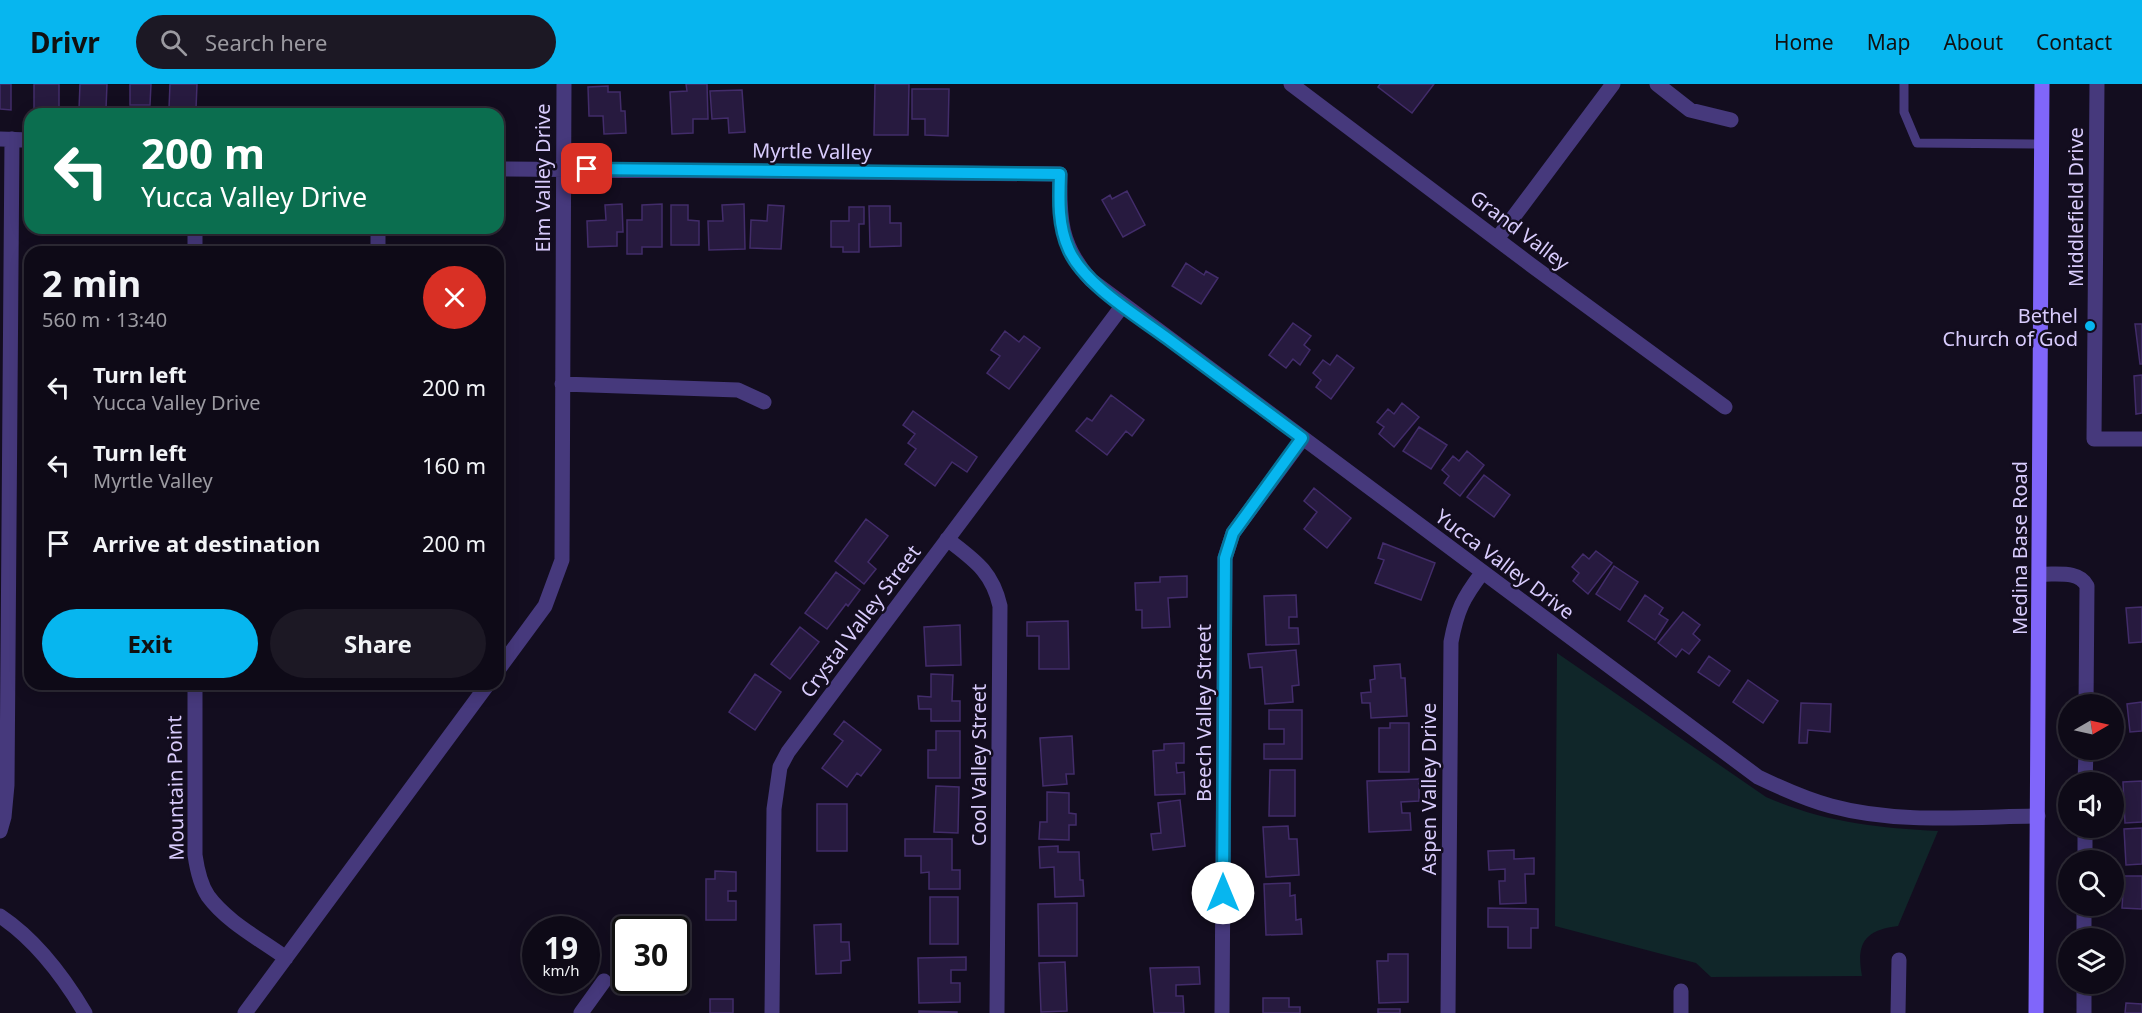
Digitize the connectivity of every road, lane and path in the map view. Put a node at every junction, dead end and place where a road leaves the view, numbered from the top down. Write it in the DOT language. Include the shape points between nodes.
graph roads {
  1 [pos="564,84"];
  2 [pos="1291,84"];
  3 [pos="1613,84"];
  4 [pos="1657,84"];
  5 [pos="1904,84"];
  6 [pos="2042,84"];
  7 [pos="2097,84"];
  8 [pos="1731,120"];
  9 [pos="6,139"];
  10 [pos="24,140"];
  11 [pos="2042,144"];
  12 [pos="504,169"];
  13 [pos="564,169"];
  14 [pos="1060,174"];
  15 [pos="1497,239"];
  16 [pos="1123,304"];
  17 [pos="562,384"];
  18 [pos="764,402"];
  19 [pos="1725,407"];
  20 [pos="1302,438"];
  21 [pos="2142,440"];
  22 [pos="947,539"];
  23 [pos="1482,573"];
  24 [pos="2040,574"];
  25 [pos="504,662"];
  26 [pos="195,690"];
  27 [pos="484,690"];
  28 [pos="2086,694"];
  29 [pos="2038,816"];
  30 [pos="0,831"];
  31 [pos="0,916"];
  32 [pos="286,958"];
  33 [pos="1899,960"];
  34 [pos="604,981"];
  35 [pos="1681,991"];
  36 [pos="2084,994"];
  37 [pos="86,1013"];
  38 [pos="244,1013"];
  39 [pos="581,1013"];
  40 [pos="772,1013"];
  41 [pos="997,1013"];
  42 [pos="1222,1013"];
  43 [pos="1448,1013"];
  44 [pos="1681,1013"];
  45 [pos="1898,1013"];
  46 [pos="2036,1013"];
  47 [pos="2084,1013"];
  1 -- 13 [label="street, Elm Valley Drive"];
  2 -- 15 [label="street, Grand Valley"];
  3 -- 15 [label="street"];
  4 -- 8 [label="street" via="1690,110"];
  5 -- 11 [label="lane" via="1904,112 1917,142"];
  6 -- 11 [label="street, Medina Base Road"];
  7 -- 21 [label="street, Middlefield Drive" via="2094,439"];
  9 -- 10 [label="street"];
  9 -- 30 [label="street" via="7,785"];
  11 -- 24 [label="street, Medina Base Road"];
  12 -- 13 [label="street, Myrtle Valley"];
  13 -- 14 [label="street, Myrtle Valley"];
  13 -- 17 [label="street, Elm Valley Drive"];
  14 -- 16 [label="street, Yucca Valley Drive" via="1059,211 1069,250 1091,280"];
  15 -- 19 [label="street, Grand Valley"];
  16 -- 20 [label="street, Yucca Valley Drive"];
  16 -- 22 [label="street, Crystal Valley Street"];
  17 -- 18 [label="street" via="738,390"];
  17 -- 25 [label="street, Elm Valley Drive" via="562,560 545,606"];
  20 -- 23 [label="street, Yucca Valley Drive"];
  20 -- 42 [label="street, Beech Valley Street" via="1233,533 1225,558"];
  22 -- 40 [label="street, Crystal Valley Street" via="780,767 774,809"];
  22 -- 41 [label="street, Cool Valley Street" via="983,568 1000,606"];
  23 -- 29 [label="street, Yucca Valley Drive" via="1758,777 1789,792 1831,806 1874,814"];
  23 -- 43 [label="street, Aspen Valley Drive" via="1463,598 1451,642"];
  24 -- 28 [label="street" via="2076,575 2087,586"];
  24 -- 29 [label="street, Medina Base Road"];
  26 -- 32 [label="street, Mountain Point" via="198,874 218,909"];
  27 -- 32 [label="street"];
  29 -- 46 [label="street, Medina Base Road"];
  31 -- 37 [label="street" via="43,953"];
  32 -- 38 [label="street"];
  33 -- 45 [label="street"];
  34 -- 39 [label="street"];
  35 -- 44 [label="street"];
  36 -- 47 [label="street"];
}
